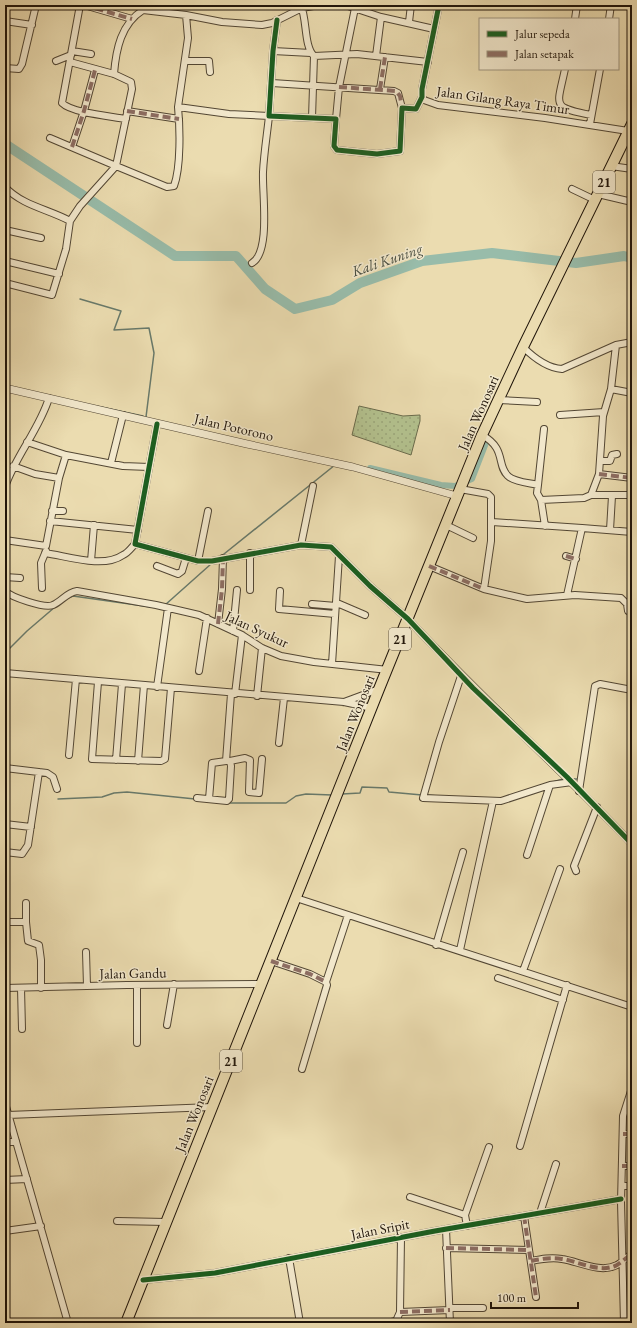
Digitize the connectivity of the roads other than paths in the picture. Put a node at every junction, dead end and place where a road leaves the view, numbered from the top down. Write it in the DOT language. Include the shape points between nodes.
graph roads {
  1 [pos="36,5"];
  2 [pos="80,5"];
  3 [pos="84,5"];
  4 [pos="319,5"];
  5 [pos="345,5"];
  6 [pos="370,5"];
  7 [pos="411,5"];
  8 [pos="439,5"];
  9 [pos="577,5"];
  10 [pos="611,5"];
  11 [pos="143,6"];
  12 [pos="301,7"];
  13 [pos="355,8"];
  14 [pos="369,13"];
  15 [pos="186,15"];
  16 [pos="382,17"];
  17 [pos="576,18"];
  18 [pos="609,18"];
  19 [pos="132,19"];
  20 [pos="277,20"];
  21 [pos="5,21"];
  22 [pos="409,22"];
  23 [pos="32,26"];
  24 [pos="434,29"];
  25 [pos="273,51"];
  26 [pos="71,53"];
  27 [pos="91,54"];
  28 [pos="313,55"];
  29 [pos="345,55"];
  30 [pos="376,56"];
  31 [pos="385,57"];
  32 [pos="56,60"];
  33 [pos="185,61"];
  34 [pos="70,62"];
  35 [pos="428,62"];
  36 [pos="5,68"];
  37 [pos="95,70"];
  38 [pos="565,70"];
  39 [pos="600,70"];
  40 [pos="210,72"];
  41 [pos="114,74"];
  42 [pos="272,82"];
  43 [pos="313,84"];
  44 [pos="339,87"];
  45 [pos="380,90"];
  46 [pos="422,98"];
  47 [pos="178,107"];
  48 [pos="402,108"];
  49 [pos="127,111"];
  50 [pos="84,112"];
  51 [pos="592,115"];
  52 [pos="270,116"];
  53 [pos="312,118"];
  54 [pos="126,119"];
  55 [pos="180,119"];
  56 [pos="336,119"];
  57 [pos="590,124"];
  58 [pos="630,127"];
  59 [pos="50,138"];
  60 [pos="72,148"];
  61 [pos="116,166"];
  62 [pos="611,166"];
  63 [pos="632,169"];
  64 [pos="6,189"];
  65 [pos="572,189"];
  66 [pos="596,197"];
  67 [pos="632,202"];
  68 [pos="70,221"];
  69 [pos="5,230"];
  70 [pos="41,238"];
  71 [pos="5,261"];
  72 [pos="252,263"];
  73 [pos="59,274"];
  74 [pos="5,283"];
  75 [pos="632,342"];
  76 [pos="616,345"];
  77 [pos="523,347"];
  78 [pos="5,388"];
  79 [pos="611,389"];
  80 [pos="632,393"];
  81 [pos="49,398"];
  82 [pos="498,400"];
  83 [pos="537,402"];
  84 [pos="604,412"];
  85 [pos="123,415"];
  86 [pos="560,415"];
  87 [pos="157,424"];
  88 [pos="544,429"];
  89 [pos="482,435"];
  90 [pos="27,442"];
  91 [pos="616,454"];
  92 [pos="66,455"];
  93 [pos="600,461"];
  94 [pos="111,463"];
  95 [pos="12,466"];
  96 [pos="149,467"];
  97 [pos="599,474"];
  98 [pos="59,478"];
  99 [pos="632,478"];
  100 [pos="538,485"];
  101 [pos="313,486"];
  102 [pos="5,487"];
  103 [pos="460,488"];
  104 [pos="591,495"];
  105 [pos="612,496"];
  106 [pos="632,498"];
  107 [pos="541,500"];
  108 [pos="52,511"];
  109 [pos="63,511"];
  110 [pos="208,511"];
  111 [pos="50,521"];
  112 [pos="492,522"];
  113 [pos="94,525"];
  114 [pos="446,525"];
  115 [pos="545,526"];
  116 [pos="582,528"];
  117 [pos="138,530"];
  118 [pos="610,530"];
  119 [pos="632,532"];
  120 [pos="473,538"];
  121 [pos="5,540"];
  122 [pos="135,544"];
  123 [pos="301,545"];
  124 [pos="46,546"];
  125 [pos="45,553"];
  126 [pos="250,553"];
  127 [pos="339,556"];
  128 [pos="566,556"];
  129 [pos="186,558"];
  130 [pos="222,558"];
  131 [pos="576,559"];
  132 [pos="91,561"];
  133 [pos="198,561"];
  134 [pos="157,566"];
  135 [pos="429,566"];
  136 [pos="5,577"];
  137 [pos="20,578"];
  138 [pos="42,588"];
  139 [pos="484,589"];
  140 [pos="237,590"];
  141 [pos="250,590"];
  142 [pos="5,591"];
  143 [pos="280,591"];
  144 [pos="567,595"];
  145 [pos="312,604"];
  146 [pos="336,604"];
  147 [pos="167,608"];
  148 [pos="632,612"];
  149 [pos="335,614"];
  150 [pos="365,615"];
  151 [pos="207,618"];
  152 [pos="408,619"];
  153 [pos="218,624"];
  154 [pos="233,631"];
  155 [pos="242,635"];
  156 [pos="262,648"];
  157 [pos="332,664"];
  158 [pos="388,670"];
  159 [pos="200,671"];
  160 [pos="5,674"];
  161 [pos="461,676"];
  162 [pos="76,679"];
  163 [pos="98,682"];
  164 [pos="122,684"];
  165 [pos="144,685"];
  166 [pos="157,687"];
  167 [pos="171,688"];
  168 [pos="379,689"];
  169 [pos="632,690"];
  170 [pos="233,694"];
  171 [pos="257,696"];
  172 [pos="284,698"];
  173 [pos="344,702"];
  174 [pos="372,708"];
  175 [pos="279,743"];
  176 [pos="69,756"];
  177 [pos="262,759"];
  178 [pos="116,760"];
  179 [pos="138,761"];
  180 [pos="228,761"];
  181 [pos="5,768"];
  182 [pos="39,772"];
  183 [pos="572,782"];
  184 [pos="550,785"];
  185 [pos="56,789"];
  186 [pos="579,790"];
  187 [pos="197,798"];
  188 [pos="209,799"];
  189 [pos="493,801"];
  190 [pos="596,807"];
  191 [pos="5,824"];
  192 [pos="30,827"];
  193 [pos="632,844"];
  194 [pos="5,852"];
  195 [pos="463,852"];
  196 [pos="527,854"];
  197 [pos="560,869"];
  198 [pos="576,871"];
  199 [pos="296,898"];
  200 [pos="26,903"];
  201 [pos="348,915"];
  202 [pos="5,922"];
  203 [pos="26,922"];
  204 [pos="436,945"];
  205 [pos="460,950"];
  206 [pos="86,952"];
  207 [pos="271,961"];
  208 [pos="523,971"];
  209 [pos="498,978"];
  210 [pos="326,982"];
  211 [pos="174,984"];
  212 [pos="262,984"];
  213 [pos="137,985"];
  214 [pos="567,985"];
  215 [pos="87,986"];
  216 [pos="5,988"];
  217 [pos="21,988"];
  218 [pos="41,988"];
  219 [pos="563,1000"];
  220 [pos="632,1007"];
  221 [pos="167,1025"];
  222 [pos="22,1029"];
  223 [pos="137,1043"];
  224 [pos="302,1069"];
  225 [pos="632,1088"];
  226 [pos="631,1095"];
  227 [pos="5,1103"];
  228 [pos="212,1107"];
  229 [pos="8,1115"];
  230 [pos="623,1134"];
  231 [pos="632,1134"];
  232 [pos="16,1141"];
  233 [pos="5,1143"];
  234 [pos="520,1146"];
  235 [pos="489,1147"];
  236 [pos="556,1164"];
  237 [pos="622,1166"];
  238 [pos="632,1166"];
  239 [pos="27,1179"];
  240 [pos="5,1180"];
  241 [pos="622,1186"];
  242 [pos="632,1186"];
  243 [pos="410,1197"];
  244 [pos="621,1199"];
  245 [pos="540,1214"];
  246 [pos="465,1215"];
  247 [pos="524,1216"];
  248 [pos="117,1221"];
  249 [pos="166,1222"];
  250 [pos="41,1226"];
  251 [pos="466,1226"];
  252 [pos="446,1229"];
  253 [pos="5,1231"];
  254 [pos="401,1237"];
  255 [pos="446,1248"];
  256 [pos="529,1250"];
  257 [pos="632,1254"];
  258 [pos="290,1258"];
  259 [pos="622,1260"];
  260 [pos="531,1261"];
  261 [pos="143,1280"];
  262 [pos="536,1297"];
  263 [pos="483,1308"];
  264 [pos="450,1309"];
  265 [pos="400,1312"];
  266 [pos="68,1323"];
  267 [pos="126,1323"];
  268 [pos="300,1323"];
  269 [pos="387,1323"];
  270 [pos="450,1323"];
  271 [pos="624,1323"];
  1 -- 23 [label="street"];
  2 -- 26 [label="street"];
  3 -- 19 [label="street"];
  4 -- 12 [label="street"];
  5 -- 13 [label="street"];
  6 -- 14 [label="street"];
  7 -- 22 [label="street"];
  8 -- 24 [label="street, Jalan Gilang Raya Timur"];
  9 -- 17 [label="street"];
  10 -- 18 [label="street"];
  11 -- 15 [label="street"];
  11 -- 19 [label="street"];
  12 -- 20 [label="street"];
  12 -- 28 [label="street"];
  13 -- 14 [label="street"];
  13 -- 29 [label="street"];
  14 -- 16 [label="street"];
  15 -- 20 [label="street" via="222,22 262,25"];
  15 -- 33 [label="street" via="188,38"];
  16 -- 22 [label="street"];
  16 -- 30 [label="street"];
  19 -- 41 [label="street" via="118,44"];
  20 -- 25 [label="street"];
  21 -- 23 [label="street"];
  22 -- 24 [label="street"];
  23 -- 36 [label="street" via="19,69"];
  24 -- 35 [label="street, Jalan Gilang Raya Timur"];
  25 -- 28 [label="street"];
  25 -- 42 [label="street"];
  26 -- 27 [label="street"];
  26 -- 32 [label="street"];
  26 -- 34 [label="street"];
  28 -- 29 [label="street"];
  28 -- 43 [label="street"];
  29 -- 30 [label="street"];
  29 -- 44 [label="street"];
  30 -- 31 [label="street"];
  31 -- 35 [label="street"];
  31 -- 45 [label="street"];
  33 -- 40 [label="street" via="209,61"];
  33 -- 47 [label="street"];
  34 -- 37 [label="street"];
  34 -- 50 [label="street" via="62,103 69,109"];
  35 -- 46 [label="street, Jalan Gilang Raya Timur"];
  37 -- 41 [label="street"];
  37 -- 50 [label="street"];
  38 -- 51 [label="street" via="559,101 561,106 566,110"];
  39 -- 51 [label="street"];
  41 -- 49 [label="street" via="132,85"];
  42 -- 43 [label="street"];
  42 -- 52 [label="street"];
  43 -- 44 [label="street"];
  43 -- 53 [label="street"];
  44 -- 45 [label="street"];
  44 -- 56 [label="street"];
  45 -- 48 [label="street" via="396,91 400,96"];
  46 -- 48 [label="street" via="416,109"];
  46 -- 57 [label="street, Jalan Gilang Raya Timur" via="438,105"];
  47 -- 52 [label="street" via="229,114"];
  47 -- 55 [label="street"];
  48 -- 56 [label="street" via="400,151 388,153 337,150 334,146"];
  49 -- 54 [label="street"];
  49 -- 55 [label="street"];
  50 -- 54 [label="street"];
  50 -- 60 [label="street"];
  51 -- 57 [label="street"];
  52 -- 53 [label="street"];
  52 -- 72 [label="street" via="263,174 264,226 260,253 257,260"];
  53 -- 56 [label="street"];
  54 -- 61 [label="street"];
  55 -- 61 [label="street" via="174,186 167,187"];
  57 -- 58 [label="street, Jalan Gilang Raya Timur"];
  58 -- 62 [label="highway, Jalan Wonosari / 21"];
  59 -- 60 [label="street"];
  60 -- 61 [label="street"];
  61 -- 68 [label="street" via="89,194"];
  62 -- 63 [label="street"];
  62 -- 66 [label="highway, Jalan Wonosari / 21"];
  64 -- 68 [label="street" via="28,204"];
  65 -- 66 [label="street"];
  66 -- 67 [label="street"];
  66 -- 77 [label="highway, Jalan Wonosari / 21"];
  68 -- 73 [label="street"];
  69 -- 70 [label="street"];
  71 -- 73 [label="street"];
  73 -- 74 [label="street" via="52,296"];
  75 -- 76 [label="street"];
  76 -- 77 [label="street" via="562,369 556,369 539,360"];
  76 -- 79 [label="street"];
  77 -- 82 [label="highway, Jalan Wonosari / 21"];
  78 -- 81 [label="street, Jalan Potorono"];
  79 -- 80 [label="street"];
  79 -- 84 [label="street"];
  81 -- 85 [label="street, Jalan Potorono"];
  81 -- 90 [label="street"];
  82 -- 83 [label="street"];
  82 -- 89 [label="highway, Jalan Wonosari / 21"];
  84 -- 86 [label="street"];
  84 -- 93 [label="street"];
  85 -- 87 [label="street, Jalan Potorono"];
  85 -- 94 [label="street"];
  87 -- 96 [label="street"];
  87 -- 103 [label="street, Jalan Potorono"];
  88 -- 100 [label="street"];
  89 -- 100 [label="street" via="498,448 504,471 509,477"];
  89 -- 103 [label="highway, Jalan Wonosari / 21"];
  90 -- 92 [label="street"];
  90 -- 95 [label="street"];
  91 -- 93 [label="street" via="612,455 610,461"];
  92 -- 94 [label="street"];
  92 -- 98 [label="street"];
  93 -- 97 [label="street"];
  94 -- 96 [label="street"];
  95 -- 98 [label="street"];
  95 -- 102 [label="street"];
  96 -- 117 [label="street"];
  97 -- 99 [label="street"];
  97 -- 104 [label="street"];
  98 -- 108 [label="street"];
  100 -- 107 [label="street" via="537,492"];
  101 -- 123 [label="street"];
  103 -- 112 [label="street" via="490,495"];
  103 -- 114 [label="highway, Jalan Wonosari / 21"];
  104 -- 105 [label="street"];
  104 -- 107 [label="street" via="584,498"];
  105 -- 106 [label="street" via="628,495"];
  105 -- 118 [label="street"];
  107 -- 115 [label="street"];
  108 -- 109 [label="street"];
  108 -- 111 [label="street"];
  110 -- 133 [label="street"];
  111 -- 113 [label="street"];
  111 -- 124 [label="street"];
  112 -- 115 [label="street"];
  112 -- 139 [label="street"];
  113 -- 117 [label="street"];
  113 -- 132 [label="street"];
  114 -- 120 [label="street"];
  114 -- 135 [label="highway, Jalan Wonosari / 21"];
  115 -- 116 [label="street"];
  116 -- 118 [label="street"];
  116 -- 131 [label="street"];
  117 -- 122 [label="street"];
  118 -- 119 [label="street"];
  121 -- 124 [label="street"];
  122 -- 129 [label="street"];
  122 -- 132 [label="street" via="117,558"];
  123 -- 126 [label="street"];
  123 -- 127 [label="street" via="331,547"];
  124 -- 125 [label="street"];
  125 -- 132 [label="street"];
  125 -- 138 [label="street" via="41,563"];
  126 -- 130 [label="street"];
  126 -- 141 [label="street"];
  127 -- 146 [label="street"];
  127 -- 152 [label="street"];
  128 -- 131 [label="street"];
  129 -- 133 [label="street"];
  129 -- 134 [label="street" via="182,571 178,574"];
  130 -- 133 [label="street"];
  130 -- 153 [label="street"];
  131 -- 144 [label="street"];
  135 -- 139 [label="street"];
  135 -- 152 [label="highway, Jalan Wonosari / 21"];
  136 -- 137 [label="street"];
  139 -- 144 [label="street" via="527,599"];
  140 -- 154 [label="street"];
  142 -- 147 [label="street, Jalan Syukur" via="44,606 52,606 65,595 77,591"];
  143 -- 149 [label="street" via="280,609"];
  144 -- 148 [label="street" via="621,598 627,604 628,611"];
  145 -- 146 [label="street"];
  146 -- 149 [label="street"];
  146 -- 150 [label="street"];
  147 -- 151 [label="street, Jalan Syukur"];
  147 -- 166 [label="street"];
  149 -- 157 [label="street"];
  151 -- 153 [label="street, Jalan Syukur"];
  151 -- 159 [label="street"];
  152 -- 158 [label="highway, Jalan Wonosari / 21"];
  152 -- 161 [label="street"];
  153 -- 154 [label="street, Jalan Syukur"];
  154 -- 155 [label="street, Jalan Syukur"];
  155 -- 156 [label="street, Jalan Syukur"];
  155 -- 170 [label="street"];
  156 -- 157 [label="street, Jalan Syukur" via="295,659"];
  156 -- 171 [label="street"];
  157 -- 158 [label="street, Jalan Syukur"];
  158 -- 168 [label="highway, Jalan Wonosari / 21"];
  160 -- 162 [label="street"];
  161 -- 183 [label="street"];
  161 -- 189 [label="street" via="423,798"];
  162 -- 163 [label="street"];
  162 -- 176 [label="street"];
  163 -- 164 [label="street"];
  163 -- 178 [label="street" via="92,759"];
  164 -- 165 [label="street"];
  164 -- 178 [label="street"];
  165 -- 166 [label="street"];
  165 -- 179 [label="street"];
  166 -- 167 [label="street"];
  167 -- 170 [label="street"];
  167 -- 179 [label="street" via="164,759"];
  168 -- 173 [label="street"];
  168 -- 174 [label="highway, Jalan Wonosari / 21"];
  169 -- 186 [label="street" via="600,684 595,686"];
  170 -- 171 [label="street"];
  170 -- 180 [label="street"];
  171 -- 172 [label="street"];
  172 -- 173 [label="street"];
  172 -- 175 [label="street"];
  173 -- 174 [label="street"];
  174 -- 199 [label="highway, Jalan Wonosari / 21"];
  177 -- 180 [label="street" via="259,793 249,792 250,760 245,758"];
  178 -- 179 [label="street"];
  180 -- 188 [label="street" via="212,763"];
  180 -- 188 [label="street" via="228,801"];
  181 -- 182 [label="street"];
  182 -- 185 [label="street" via="53,776"];
  182 -- 192 [label="street"];
  183 -- 184 [label="street"];
  183 -- 186 [label="street"];
  184 -- 189 [label="street" via="501,801"];
  184 -- 196 [label="street"];
  186 -- 190 [label="street"];
  187 -- 188 [label="street"];
  189 -- 205 [label="street"];
  190 -- 193 [label="street"];
  190 -- 198 [label="street" via="574,866"];
  191 -- 192 [label="street"];
  192 -- 194 [label="street" via="28,845 22,854"];
  195 -- 204 [label="street"];
  197 -- 208 [label="street"];
  199 -- 201 [label="street"];
  199 -- 207 [label="highway, Jalan Wonosari / 21"];
  200 -- 203 [label="street"];
  201 -- 204 [label="street"];
  201 -- 210 [label="street"];
  202 -- 203 [label="street"];
  203 -- 218 [label="street" via="28,941 38,943 40,947"];
  204 -- 205 [label="street"];
  205 -- 208 [label="street"];
  206 -- 215 [label="street"];
  207 -- 210 [label="street"];
  207 -- 212 [label="highway, Jalan Wonosari / 21"];
  208 -- 214 [label="street"];
  209 -- 219 [label="street"];
  210 -- 224 [label="street" via="328,985"];
  211 -- 212 [label="street, Jalan Gandu"];
  211 -- 213 [label="street, Jalan Gandu"];
  211 -- 221 [label="street"];
  212 -- 228 [label="highway, Jalan Wonosari / 21"];
  213 -- 215 [label="street, Jalan Gandu"];
  213 -- 223 [label="street"];
  214 -- 219 [label="street"];
  214 -- 220 [label="street"];
  215 -- 218 [label="street, Jalan Gandu"];
  216 -- 217 [label="street, Jalan Gandu"];
  217 -- 218 [label="street, Jalan Gandu"];
  217 -- 222 [label="street"];
  219 -- 234 [label="street"];
  225 -- 226 [label="street"];
  226 -- 230 [label="street" via="623,1116"];
  227 -- 229 [label="street"];
  228 -- 229 [label="street"];
  228 -- 249 [label="highway, Jalan Wonosari / 21"];
  229 -- 232 [label="street"];
  230 -- 231 [label="street"];
  230 -- 237 [label="street"];
  232 -- 233 [label="street"];
  232 -- 239 [label="street"];
  235 -- 246 [label="street"];
  236 -- 245 [label="street"];
  237 -- 238 [label="street"];
  237 -- 241 [label="street"];
  239 -- 240 [label="street"];
  239 -- 250 [label="street"];
  241 -- 242 [label="street"];
  241 -- 244 [label="street"];
  243 -- 246 [label="street"];
  244 -- 245 [label="street, Jalan Sripit"];
  244 -- 259 [label="street"];
  245 -- 247 [label="street, Jalan Sripit"];
  246 -- 251 [label="street"];
  247 -- 251 [label="street, Jalan Sripit"];
  247 -- 256 [label="street"];
  248 -- 249 [label="street"];
  249 -- 261 [label="highway, Jalan Wonosari / 21"];
  250 -- 253 [label="street"];
  250 -- 266 [label="street"];
  251 -- 252 [label="street, Jalan Sripit"];
  252 -- 254 [label="street, Jalan Sripit"];
  252 -- 255 [label="street"];
  254 -- 258 [label="street, Jalan Sripit"];
  254 -- 265 [label="street"];
  255 -- 256 [label="street"];
  255 -- 264 [label="street"];
  256 -- 260 [label="street"];
  257 -- 259 [label="street"];
  258 -- 261 [label="street, Jalan Sripit" via="215,1273"];
  258 -- 268 [label="street"];
  259 -- 260 [label="street" via="617,1265 605,1267 584,1266 563,1259"];
  259 -- 271 [label="street"];
  260 -- 262 [label="street"];
  261 -- 267 [label="highway, Jalan Wonosari / 21"];
  263 -- 264 [label="street"];
  264 -- 265 [label="street"];
  264 -- 270 [label="street"];
  265 -- 269 [label="street" via="396,1321"];
}
